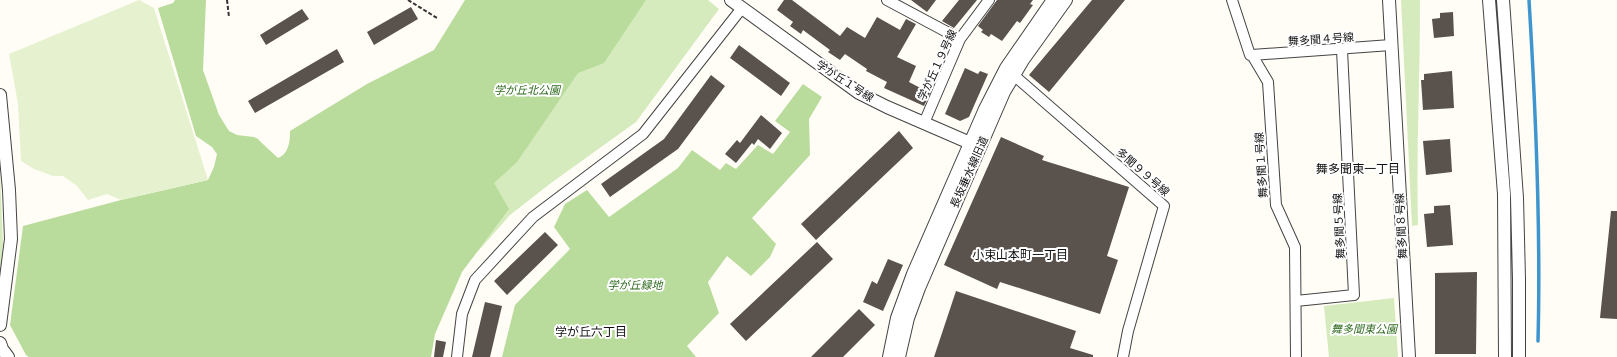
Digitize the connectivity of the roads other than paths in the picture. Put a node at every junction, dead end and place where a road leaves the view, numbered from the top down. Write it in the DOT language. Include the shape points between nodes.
graph roads {
  1 [pos="732,0"];
  2 [pos="887,0"];
  3 [pos="989,0"];
  4 [pos="1053,0"];
  5 [pos="1066,0"];
  6 [pos="1232,0"];
  7 [pos="1389,0"];
  8 [pos="1489,0"];
  9 [pos="1503,0"];
  10 [pos="742,8"];
  11 [pos="960,39"];
  12 [pos="1391,45"];
  13 [pos="1342,50"];
  14 [pos="1252,55"];
  15 [pos="1010,72"];
  16 [pos="0,95"];
  17 [pos="924,123"];
  18 [pos="975,145"];
  19 [pos="1296,301"];
  20 [pos="0,325"];
  21 [pos="0,343"];
  22 [pos="8,357"];
  23 [pos="457,357"];
  24 [pos="889,357"];
  25 [pos="899,357"];
  26 [pos="1123,357"];
  27 [pos="1296,357"];
  28 [pos="1409,357"];
  29 [pos="1505,357"];
  30 [pos="1519,357"];
  1 -- 10 [label="street, 学が丘１号線"];
  2 -- 11 [label="street"];
  3 -- 11 [label="street, 学が丘１９号線"];
  4 -- 15 [label="street, 長坂垂水線旧道"];
  5 -- 15 [label="street, 長坂垂水線旧道" via="1023,60"];
  6 -- 14 [label="street, 舞多聞１号線"];
  7 -- 12 [label="street, 舞多聞８号線"];
  8 -- 29 [label="street" via="1504,194"];
  9 -- 30 [label="street" via="1517,198"];
  10 -- 17 [label="street, 学が丘１号線" via="859,93"];
  10 -- 23 [label="street" via="643,134 533,218 475,280 462,314"];
  11 -- 17 [label="street, 学が丘１９号線"];
  12 -- 13 [label="street, 舞多聞４号線"];
  12 -- 28 [label="street, 舞多聞８号線"];
  13 -- 14 [label="street, 舞多聞４号線"];
  13 -- 19 [label="street, 舞多聞５号線" via="1354,294"];
  14 -- 19 [label="street, 舞多聞１号線" via="1268,82 1276,205 1296,247"];
  15 -- 18 [label="street, 長坂垂水線旧道"];
  15 -- 26 [label="street, 多聞９９号線" via="1164,206"];
  16 -- 20 [label="street" via="11,239"];
  17 -- 18 [label="street, 学が丘１号線"];
  18 -- 24 [label="street, 長坂垂水線旧道" via="913,274 897,318"];
  18 -- 25 [label="street, 長坂垂水線旧道" via="908,318"];
  19 -- 27 [label="street, 舞多聞１号線"];
  21 -- 22 [label="street"];
}
